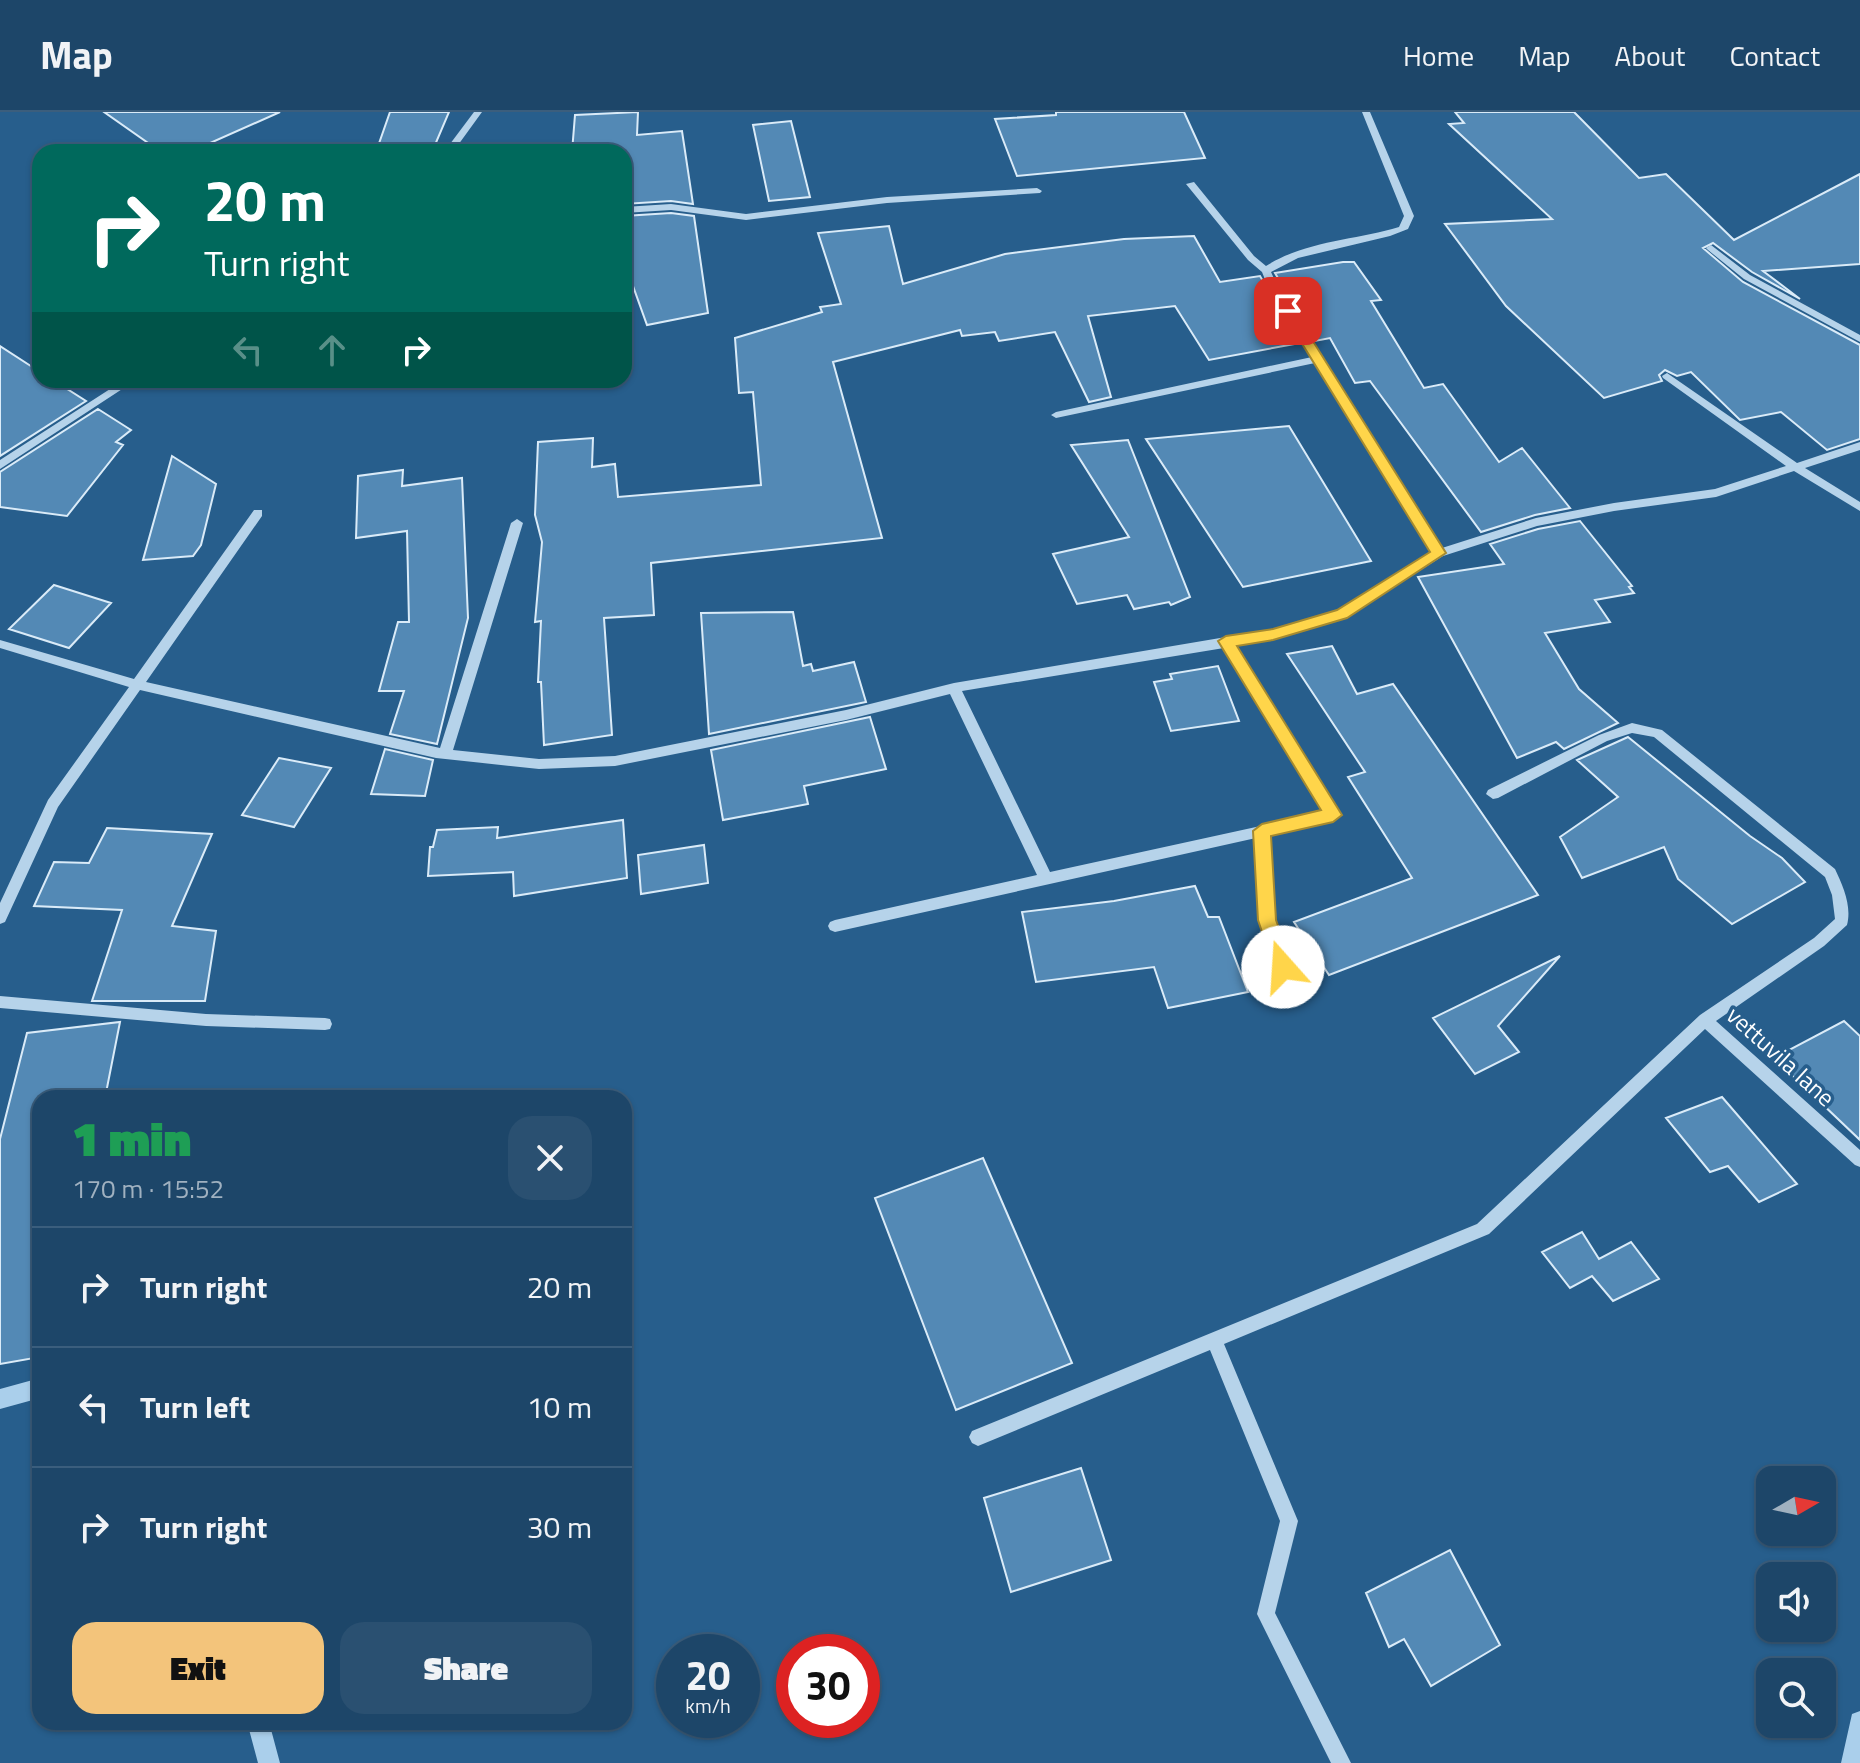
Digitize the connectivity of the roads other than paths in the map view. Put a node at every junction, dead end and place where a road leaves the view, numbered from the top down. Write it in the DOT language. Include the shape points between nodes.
graph roads {
  1 [pos="478,112"];
  2 [pos="1363,112"];
  3 [pos="454,144"];
  4 [pos="1191,184"];
  5 [pos="1037,191"];
  6 [pos="632,209"];
  7 [pos="1711,248"];
  8 [pos="1266,271"];
  9 [pos="1860,339"];
  10 [pos="1318,359"];
  11 [pos="1667,376"];
  12 [pos="119,388"];
  13 [pos="1056,415"];
  14 [pos="1860,446"];
  15 [pos="0,465"];
  16 [pos="1795,467"];
  17 [pos="1860,507"];
  18 [pos="258,513"];
  19 [pos="517,523"];
  20 [pos="1439,553"];
  21 [pos="1226,641"];
  22 [pos="0,644"];
  23 [pos="138,685"];
  24 [pos="954,688"];
  25 [pos="445,754"];
  26 [pos="1493,794"];
  27 [pos="1262,831"];
  28 [pos="1046,879"];
  29 [pos="0,918"];
  30 [pos="835,926"];
  31 [pos="1283,967"];
  32 [pos="0,1002"];
  33 [pos="1705,1020"];
  34 [pos="325,1024"];
  35 [pos="1860,1160"];
  36 [pos="1214,1340"];
  37 [pos="978,1437"];
  38 [pos="1341,1763"];
  1 -- 3 [label="street"];
  2 -- 8 [label="street" via="1409,216 1403,229 1289,257"];
  4 -- 8 [label="street"];
  5 -- 6 [label="street" via="887,200 746,217 671,207"];
  7 -- 9 [label="street" via="1747,277"];
  8 -- 10 [label="street"];
  10 -- 13 [label="street"];
  10 -- 20 [label="street"];
  11 -- 16 [label="street"];
  12 -- 15 [label="street"];
  14 -- 16 [label="street"];
  16 -- 17 [label="street"];
  16 -- 20 [label="street" via="1716,493 1536,522"];
  18 -- 23 [label="street"];
  19 -- 25 [label="street"];
  20 -- 21 [label="street" via="1342,614 1273,635"];
  21 -- 24 [label="street"];
  21 -- 27 [label="street" via="1333,815"];
  22 -- 23 [label="street"];
  23 -- 25 [label="street"];
  23 -- 29 [label="street" via="53,804"];
  24 -- 25 [label="street" via="615,761 539,764"];
  24 -- 28 [label="street"];
  26 -- 33 [label="street" via="1617,733 1632,728 1658,733 1830,873 1842,921"];
  27 -- 28 [label="street"];
  27 -- 31 [label="street" via="1267,920"];
  28 -- 30 [label="street"];
  32 -- 34 [label="street" via="206,1020"];
  33 -- 35 [label="street, vettuvila lane"];
  33 -- 36 [label="street" via="1483,1229"];
  36 -- 37 [label="street"];
  36 -- 38 [label="street" via="1289,1521 1266,1614"];
}
